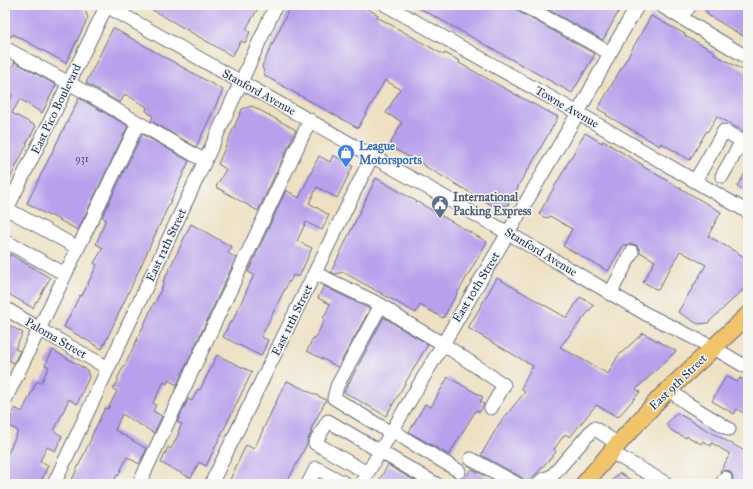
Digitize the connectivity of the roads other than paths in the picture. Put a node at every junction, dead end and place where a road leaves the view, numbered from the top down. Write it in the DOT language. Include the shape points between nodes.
graph roads {
  1 [pos="106,5"];
  2 [pos="276,5"];
  3 [pos="386,5"];
  4 [pos="523,5"];
  5 [pos="638,5"];
  6 [pos="660,5"];
  7 [pos="691,5"];
  8 [pos="680,17"];
  9 [pos="6,50"];
  10 [pos="610,53"];
  11 [pos="748,58"];
  12 [pos="241,82"];
  13 [pos="69,83"];
  14 [pos="578,113"];
  15 [pos="310,120"];
  16 [pos="138,123"];
  17 [pos="372,156"];
  18 [pos="205,161"];
  19 [pos="722,176"];
  20 [pos="695,181"];
  21 [pos="6,211"];
  22 [pos="748,212"];
  23 [pos="508,233"];
  24 [pos="5,241"];
  25 [pos="78,248"];
  26 [pos="632,252"];
  27 [pos="315,272"];
  28 [pos="65,274"];
  29 [pos="610,294"];
  30 [pos="381,306"];
  31 [pos="5,308"];
  32 [pos="748,315"];
  33 [pos="39,329"];
  34 [pos="443,344"];
  35 [pos="714,348"];
  36 [pos="108,368"];
  37 [pos="748,368"];
  38 [pos="669,390"];
  39 [pos="5,400"];
  40 [pos="491,408"];
  41 [pos="729,429"];
  42 [pos="392,431"];
  43 [pos="615,448"];
  44 [pos="380,451"];
  45 [pos="471,459"];
  46 [pos="460,471"];
  47 [pos="364,479"];
  48 [pos="54,484"];
  49 [pos="138,484"];
  50 [pos="211,484"];
  51 [pos="308,484"];
  52 [pos="346,484"];
  53 [pos="436,484"];
  54 [pos="518,484"];
  55 [pos="539,484"];
  56 [pos="584,484"];
  57 [pos="667,484"];
  1 -- 12 [label="street, Stanford Avenue"];
  1 -- 13 [label="street, East Pico Boulevard"];
  2 -- 12 [label="street, East 12th Street"];
  3 -- 14 [label="street, Towne Avenue"];
  4 -- 10 [label="street"];
  5 -- 10 [label="street, East 10th Street"];
  6 -- 8 [label="street"];
  7 -- 8 [label="street"];
  8 -- 11 [label="street"];
  9 -- 13 [label="street"];
  10 -- 14 [label="street, East 10th Street"];
  12 -- 15 [label="street, Stanford Avenue"];
  12 -- 18 [label="street, East 12th Street"];
  13 -- 16 [label="street"];
  13 -- 21 [label="street, East Pico Boulevard"];
  14 -- 20 [label="street, Towne Avenue"];
  14 -- 23 [label="street, East 10th Street"];
  15 -- 17 [label="street, Stanford Avenue"];
  15 -- 49 [label="street"];
  16 -- 18 [label="street"];
  16 -- 25 [label="street"];
  17 -- 23 [label="street, Stanford Avenue"];
  17 -- 27 [label="street, East 11th Street"];
  18 -- 36 [label="street, East 12th Street"];
  19 -- 20 [label="street" via="742,141 724,131"];
  20 -- 22 [label="street, Towne Avenue"];
  21 -- 25 [label="street"];
  23 -- 29 [label="street, Stanford Avenue"];
  23 -- 34 [label="street, East 10th Street"];
  24 -- 28 [label="street"];
  25 -- 28 [label="street"];
  26 -- 29 [label="street"];
  27 -- 30 [label="street"];
  27 -- 50 [label="street, East 11th Street"];
  28 -- 33 [label="street"];
  29 -- 35 [label="street, Stanford Avenue"];
  30 -- 34 [label="street"];
  30 -- 42 [label="street" via="336,386 334,398"];
  31 -- 33 [label="street, Paloma Street"];
  32 -- 35 [label="main road, East 9th Street"];
  33 -- 36 [label="street, Paloma Street"];
  33 -- 39 [label="street"];
  34 -- 40 [label="street" via="504,385"];
  34 -- 42 [label="street, East 10th Street"];
  35 -- 37 [label="street, Stanford Avenue"];
  35 -- 38 [label="main road, East 9th Street"];
  36 -- 48 [label="street, East 12th Street"];
  38 -- 41 [label="street"];
  38 -- 43 [label="main road, East 9th Street"];
  42 -- 44 [label="street, East 10th Street"];
  42 -- 46 [label="street"];
  43 -- 55 [label="street" via="594,428 552,476"];
  43 -- 56 [label="main road, East 9th Street"];
  43 -- 57 [label="street"];
  44 -- 47 [label="street, East 10th Street"];
  44 -- 47 [label="street" via="328,421 315,444"];
  44 -- 53 [label="street"];
  45 -- 54 [label="street"];
  51 -- 52 [label="street" via="316,468"];
}
